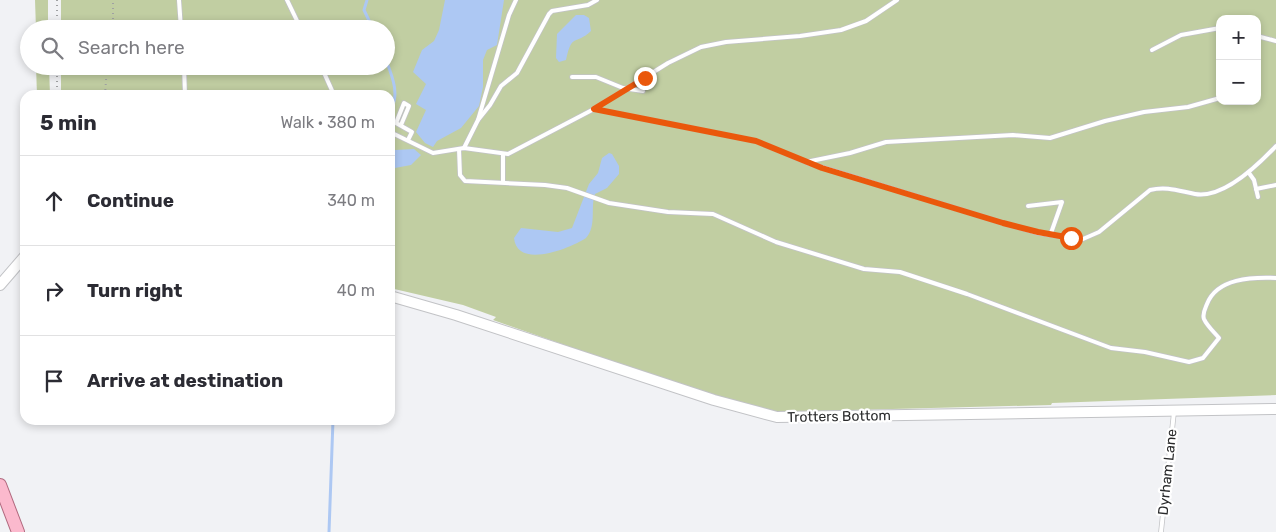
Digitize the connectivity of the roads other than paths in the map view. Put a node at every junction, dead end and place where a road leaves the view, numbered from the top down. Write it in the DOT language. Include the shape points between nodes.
graph roads {
  1 [pos="179,0"];
  2 [pos="287,0"];
  3 [pos="516,0"];
  4 [pos="597,0"];
  5 [pos="896,0"];
  6 [pos="180,20"];
  7 [pos="297,20"];
  8 [pos="1216,29"];
  9 [pos="1261,37"];
  10 [pos="1276,40"];
  11 [pos="1152,50"];
  12 [pos="184,75"];
  13 [pos="325,75"];
  14 [pos="572,77"];
  15 [pos="626,88"];
  16 [pos="185,90"];
  17 [pos="332,90"];
  18 [pos="644,91"];
  19 [pos="1216,99"];
  20 [pos="594,109"];
  21 [pos="478,120"];
  22 [pos="401,125"];
  23 [pos="395,134"];
  24 [pos="408,140"];
  25 [pos="1276,146"];
  26 [pos="464,148"];
  27 [pos="459,149"];
  28 [pos="503,155"];
  29 [pos="806,162"];
  30 [pos="1249,173"];
  31 [pos="503,182"];
  32 [pos="1276,185"];
  33 [pos="1256,189"];
  34 [pos="1258,197"];
  35 [pos="1028,206"];
  36 [pos="1051,233"];
  37 [pos="20,262"];
  38 [pos="1276,278"];
  39 [pos="0,285"];
  40 [pos="395,297"];
  41 [pos="1276,409"];
  42 [pos="1174,412"];
  43 [pos="0,485"];
  44 [pos="18,532"];
  45 [pos="1161,532"];
  1 -- 6 [label="lane"];
  2 -- 7 [label="lane"];
  3 -- 21 [label="lane"];
  4 -- 21 [label="lane" via="549,14 517,73 501,86"];
  5 -- 15 [label="lane" via="866,21 841,30 701,47"];
  8 -- 11 [label="lane" via="1181,35"];
  9 -- 10 [label="lane"];
  12 -- 16 [label="lane"];
  13 -- 17 [label="lane"];
  14 -- 15 [label="lane" via="596,77"];
  15 -- 18 [label="lane"];
  15 -- 20 [label="lane"];
  19 -- 29 [label="lane" via="1105,121 1050,138 1013,135 886,142"];
  20 -- 28 [label="lane"];
  20 -- 29 [label="lane" via="756,141"];
  21 -- 26 [label="lane"];
  22 -- 22 [label="lane" via="396,123 404,103 409,106"];
  22 -- 24 [label="lane" via="412,132"];
  23 -- 24 [label="lane"];
  24 -- 27 [label="lane" via="433,153"];
  25 -- 30 [label="lane"];
  26 -- 27 [label="lane"];
  26 -- 28 [label="lane"];
  27 -- 31 [label="lane" via="460,175 465,181"];
  28 -- 31 [label="lane"];
  29 -- 36 [label="lane" via="1003,223"];
  30 -- 33 [label="lane"];
  30 -- 36 [label="lane" via="1236,182 1202,194 1161,187 1150,190 1099,232 1084,238"];
  31 -- 38 [label="lane" via="544,185 609,203 668,212 713,214 776,242 864,268 908,275 1111,348 1189,362 1203,358 1219,338 1204,320 1211,295 1229,283"];
  32 -- 33 [label="lane"];
  33 -- 34 [label="lane"];
  35 -- 36 [label="lane" via="1062,202"];
  37 -- 39 [label="street"];
  40 -- 42 [label="street, Trotters Bottom" via="733,406 777,417"];
  41 -- 42 [label="street, Trotters Bottom"];
  42 -- 45 [label="lane, Dyrham Lane"];
  43 -- 44 [label="main road"];
}
